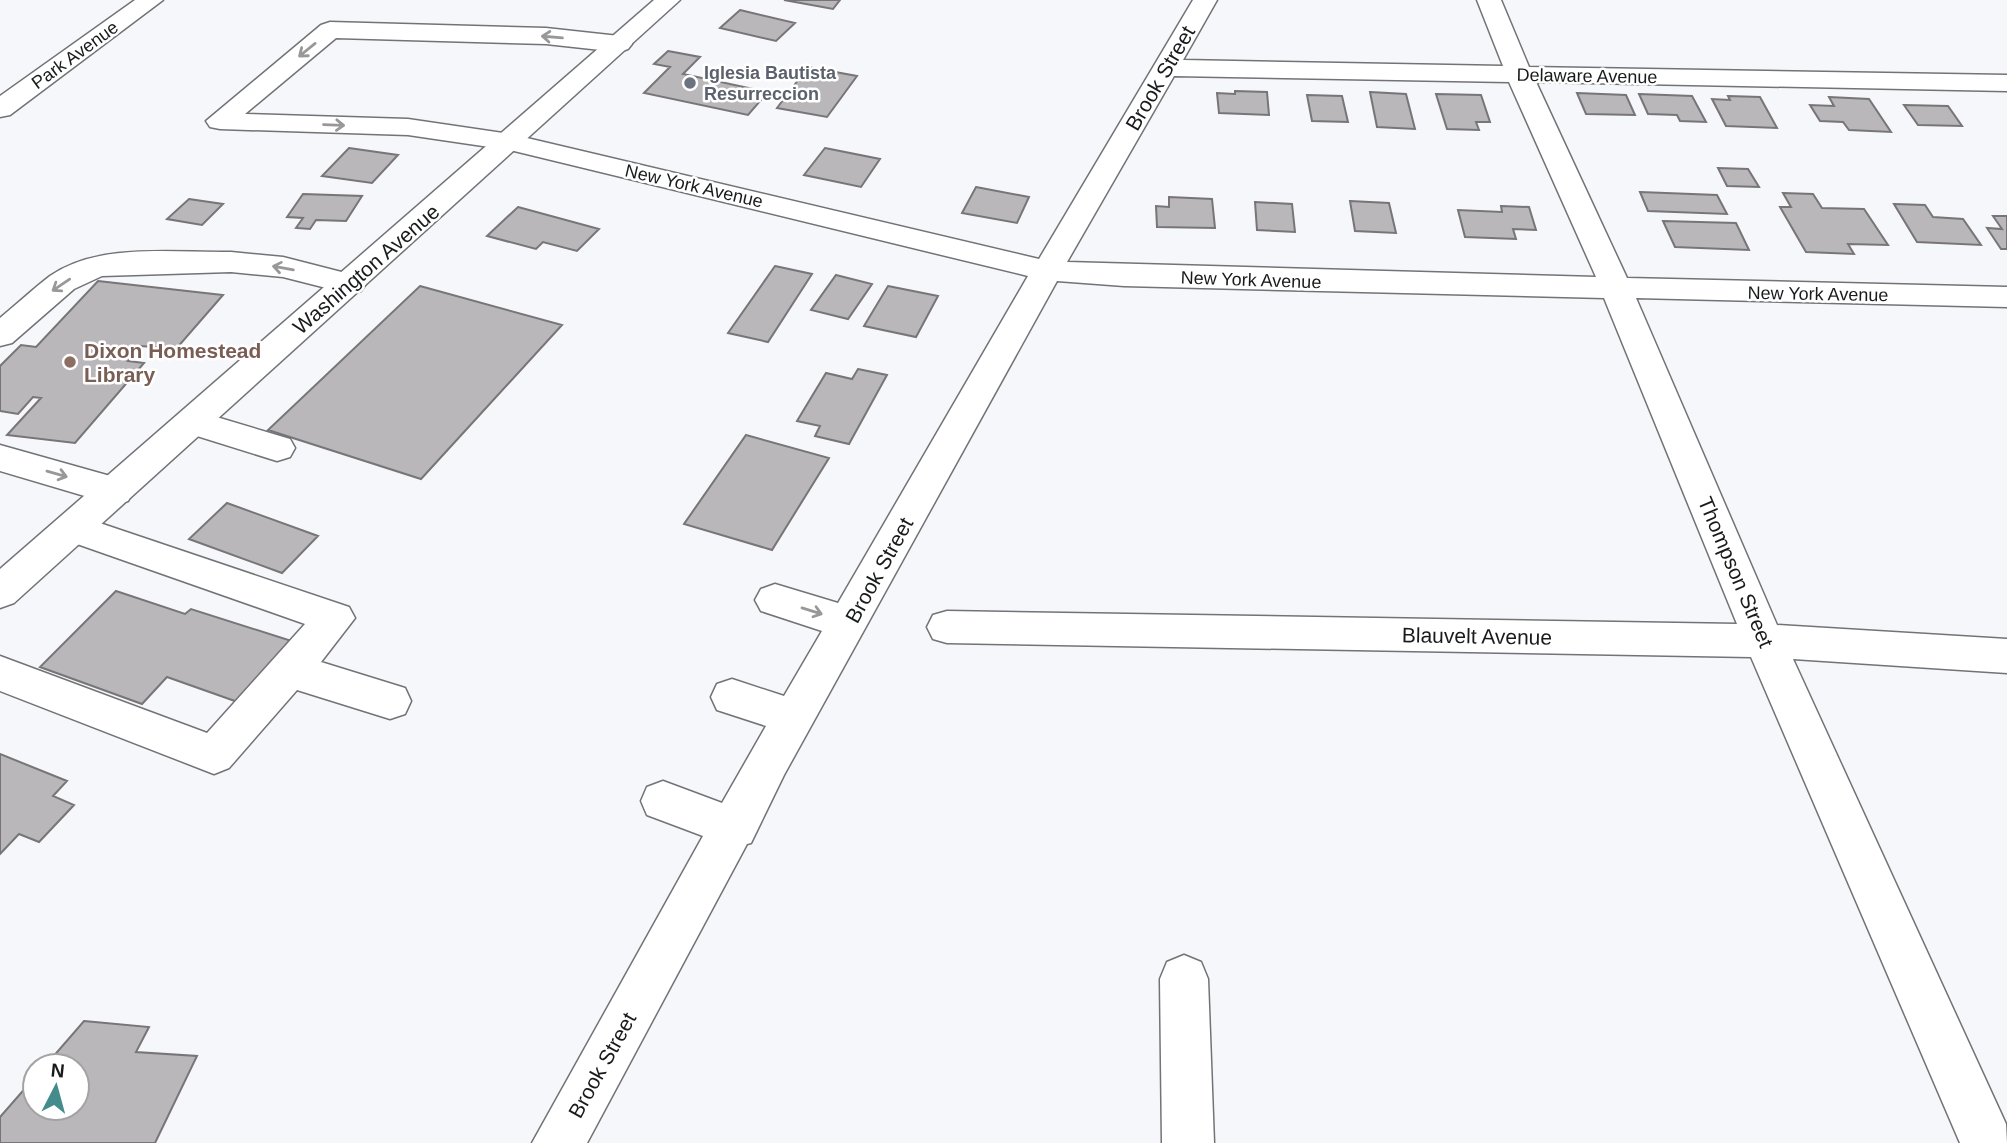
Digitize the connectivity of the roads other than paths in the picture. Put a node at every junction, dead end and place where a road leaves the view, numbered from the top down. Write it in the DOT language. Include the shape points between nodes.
graph roads {
  1 [pos="151,0"];
  2 [pos="668,0"];
  3 [pos="1205,0"];
  4 [pos="1489,0"];
  5 [pos="620,44"];
  6 [pos="1167,68"];
  7 [pos="1518,75"];
  8 [pos="2007,83"];
  9 [pos="0,109"];
  10 [pos="510,142"];
  11 [pos="1047,271"];
  12 [pos="349,284"];
  13 [pos="1617,290"];
  14 [pos="2007,297"];
  15 [pos="0,335"];
  16 [pos="193,422"];
  17 [pos="277,447"];
  18 [pos="0,457"];
  19 [pos="115,491"];
  20 [pos="73,528"];
  21 [pos="0,592"];
  22 [pos="775,600"];
  23 [pos="849,623"];
  24 [pos="947,627"];
  25 [pos="1764,641"];
  26 [pos="2007,656"];
  27 [pos="289,670"];
  28 [pos="0,673"];
  29 [pos="732,697"];
  30 [pos="390,701"];
  31 [pos="794,718"];
  32 [pos="663,801"];
  33 [pos="735,828"];
  34 [pos="1184,979"];
  35 [pos="558,1143"];
  36 [pos="1188,1143"];
  37 [pos="1987,1143"];
  1 -- 9 [label="street, Park Avenue"];
  2 -- 5 [label="street, Washington Avenue"];
  3 -- 6 [label="street, Brook Street"];
  4 -- 7 [label="street, Thompson Street"];
  5 -- 10 [label="street, Washington Avenue"];
  5 -- 10 [label="street, New York Avenue, one-way" via="546,36 330,30 220,121 408,127"];
  6 -- 7 [label="street, Delaware Avenue"];
  6 -- 11 [label="street, Brook Street"];
  7 -- 8 [label="street, Delaware Avenue"];
  7 -- 13 [label="street, Thompson Street"];
  10 -- 11 [label="street, New York Avenue"];
  10 -- 12 [label="street, Washington Avenue"];
  11 -- 13 [label="street, New York Avenue"];
  11 -- 23 [label="street, Brook Street"];
  12 -- 15 [label="street, one-way" via="283,267 231,262 96,267 63,282"];
  12 -- 16 [label="street, Washington Avenue"];
  13 -- 14 [label="street, New York Avenue"];
  13 -- 25 [label="street, Thompson Street"];
  16 -- 17 [label="street"];
  16 -- 19 [label="street, Washington Avenue"];
  18 -- 19 [label="street, one-way"];
  19 -- 20 [label="street, Washington Avenue"];
  20 -- 21 [label="street, Washington Avenue"];
  20 -- 27 [label="street" via="335,618"];
  22 -- 23 [label="street, one-way"];
  23 -- 31 [label="street, Brook Street"];
  24 -- 25 [label="street, Blauvelt Avenue"];
  25 -- 26 [label="street, Blauvelt Avenue"];
  25 -- 37 [label="street, Thompson Street"];
  27 -- 28 [label="street" via="214,755"];
  27 -- 30 [label="street"];
  29 -- 31 [label="street"];
  31 -- 33 [label="street, Brook Street"];
  32 -- 33 [label="street"];
  33 -- 35 [label="street, Brook Street"];
  34 -- 36 [label="street"];
}
